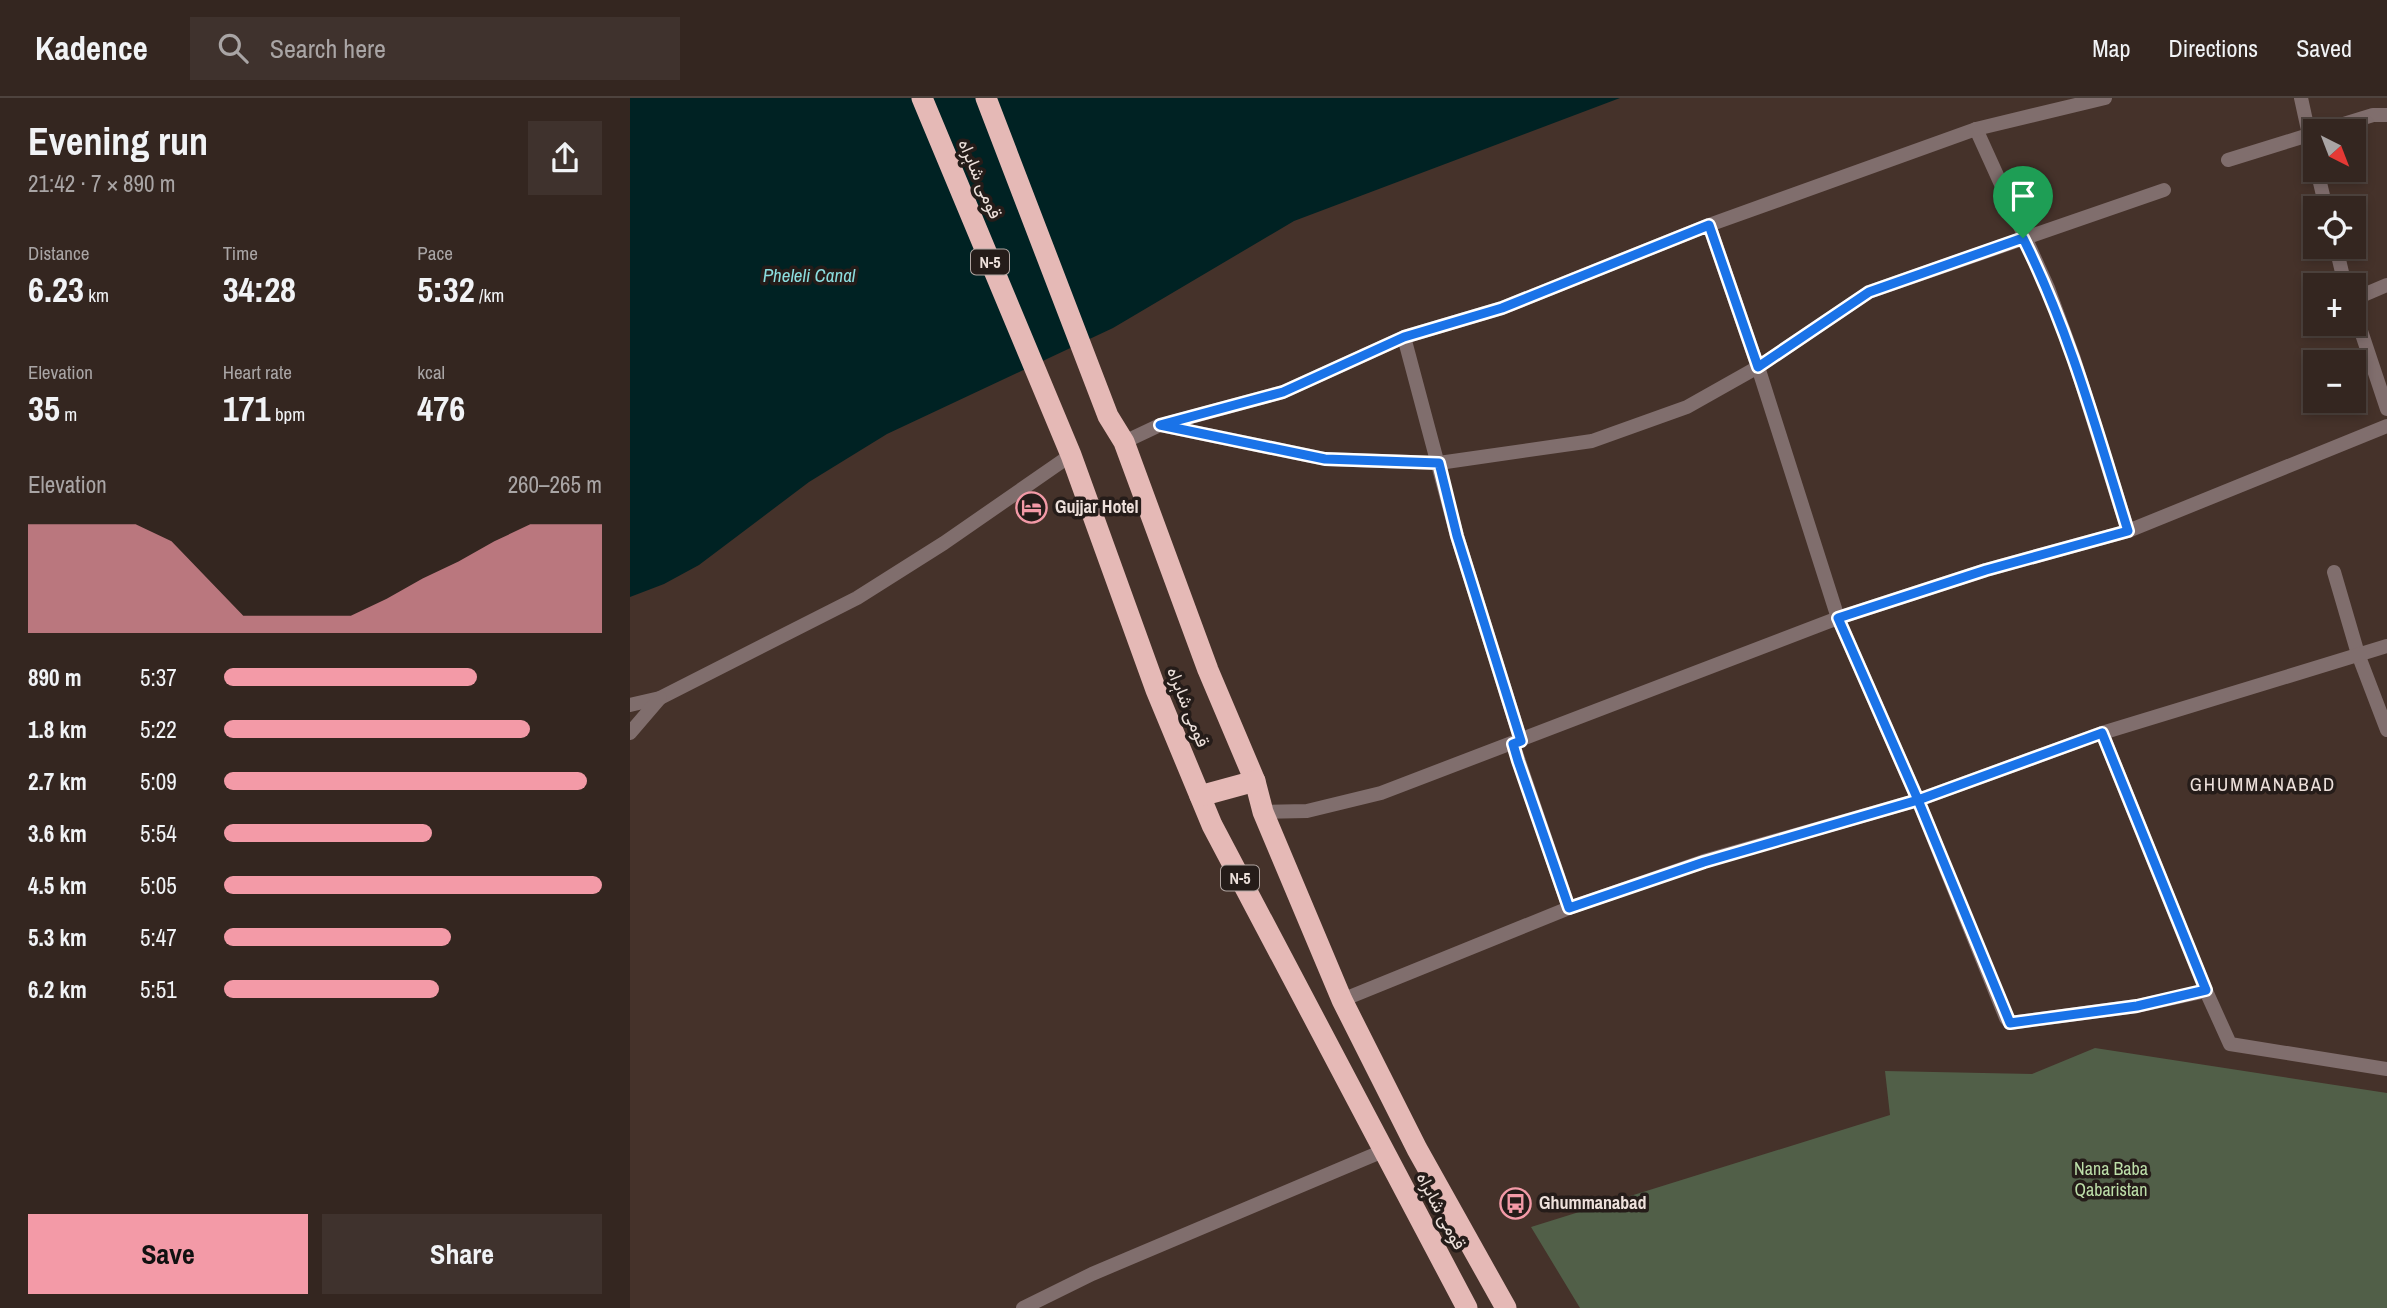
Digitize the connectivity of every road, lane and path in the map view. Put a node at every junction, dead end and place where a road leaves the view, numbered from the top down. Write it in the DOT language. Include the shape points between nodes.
graph roads {
  1 [pos="922,98"];
  2 [pos="986,98"];
  3 [pos="2105,98"];
  4 [pos="2301,98"];
  5 [pos="2387,115"];
  6 [pos="2309,119"];
  7 [pos="2360,119"];
  8 [pos="1976,129"];
  9 [pos="2303,137"];
  10 [pos="2228,160"];
  11 [pos="2164,190"];
  12 [pos="1709,225"];
  13 [pos="2023,238"];
  14 [pos="2387,285"];
  15 [pos="2366,294"];
  16 [pos="2363,336"];
  17 [pos="1404,337"];
  18 [pos="1758,367"];
  19 [pos="2387,409"];
  20 [pos="1160,425"];
  21 [pos="2387,426"];
  22 [pos="1124,442"];
  23 [pos="1071,455"];
  24 [pos="1439,463"];
  25 [pos="2128,531"];
  26 [pos="2334,572"];
  27 [pos="1838,618"];
  28 [pos="2387,646"];
  29 [pos="2358,654"];
  30 [pos="660,698"];
  31 [pos="630,705"];
  32 [pos="2387,730"];
  33 [pos="630,733"];
  34 [pos="2102,733"];
  35 [pos="1517,743"];
  36 [pos="1255,781"];
  37 [pos="1200,796"];
  38 [pos="1918,800"];
  39 [pos="1263,812"];
  40 [pos="1569,908"];
  41 [pos="2206,990"];
  42 [pos="1342,1000"];
  43 [pos="2387,1069"];
  44 [pos="1383,1151"];
  45 [pos="1023,1308"];
  46 [pos="1466,1308"];
  47 [pos="1506,1308"];
  1 -- 23 [label="highway, قومی شاہراہ / N-5"];
  2 -- 22 [label="highway, قومی شاہراہ / N-5" via="1108,416"];
  3 -- 8 [label="street"];
  4 -- 6 [label="street"];
  5 -- 7 [label="street"];
  8 -- 12 [label="street"];
  8 -- 13 [label="street"];
  9 -- 10 [label="street"];
  11 -- 13 [label="street"];
  12 -- 17 [label="street" via="1502,308"];
  12 -- 18 [label="street"];
  13 -- 18 [label="street" via="1869,292"];
  13 -- 25 [label="street" via="2048,288 2074,359"];
  14 -- 15 [label="street"];
  16 -- 19 [label="street"];
  17 -- 20 [label="street" via="1283,392"];
  17 -- 24 [label="street"];
  18 -- 24 [label="street" via="1687,407 1592,440"];
  18 -- 27 [label="street"];
  20 -- 22 [label="street"];
  20 -- 24 [label="street" via="1325,459"];
  21 -- 25 [label="street"];
  22 -- 36 [label="highway, قومی شاہراہ / N-5" via="1208,670"];
  23 -- 30 [label="street" via="857,597"];
  23 -- 37 [label="highway, قومی شاہراہ / N-5" via="1156,690"];
  24 -- 35 [label="street"];
  25 -- 27 [label="street"];
  26 -- 29 [label="street"];
  27 -- 35 [label="street"];
  27 -- 38 [label="street"];
  28 -- 29 [label="street"];
  29 -- 32 [label="street"];
  29 -- 34 [label="street"];
  30 -- 31 [label="street"];
  30 -- 33 [label="street"];
  34 -- 38 [label="street"];
  34 -- 41 [label="street"];
  35 -- 39 [label="street" via="1381,793 1307,811"];
  35 -- 40 [label="street"];
  36 -- 37 [label="highway"];
  36 -- 39 [label="highway, قومی شاہراہ / N-5"];
  37 -- 44 [label="highway, قومی شاہراہ / N-5"];
  38 -- 40 [label="street" via="1704,862"];
  38 -- 41 [label="street" via="2010,1023 2137,1006"];
  39 -- 42 [label="highway, قومی شاہراہ / N-5"];
  40 -- 42 [label="street"];
  41 -- 43 [label="street" via="2230,1044"];
  42 -- 47 [label="highway, قومی شاہراہ / N-5" via="1417,1149"];
  44 -- 45 [label="street"];
  44 -- 46 [label="highway, قومی شاہراہ / N-5"];
}
